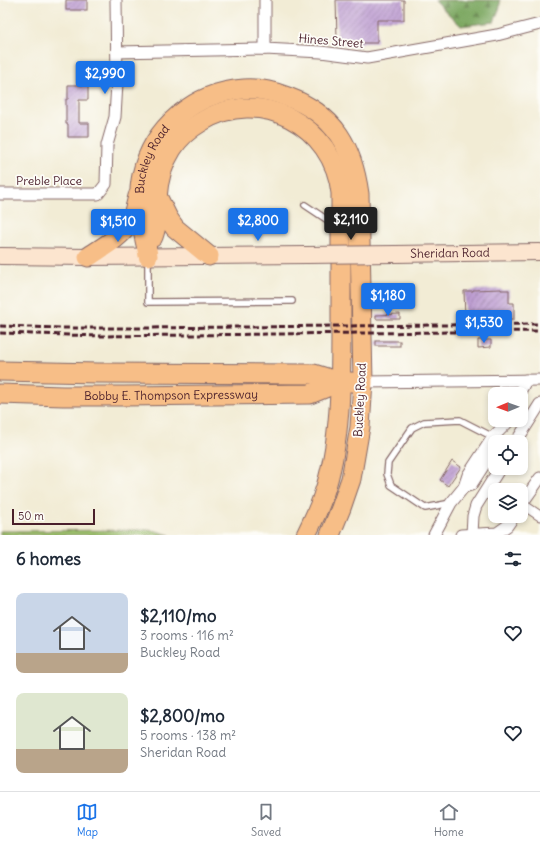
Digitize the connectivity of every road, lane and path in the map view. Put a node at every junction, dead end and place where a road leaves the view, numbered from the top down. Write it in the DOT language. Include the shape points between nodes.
graph roads {
  1 [pos="116,0"];
  2 [pos="265,0"];
  3 [pos="540,24"];
  4 [pos="265,49"];
  5 [pos="117,52"];
  6 [pos="140,189"];
  7 [pos="0,194"];
  8 [pos="157,197"];
  9 [pos="305,205"];
  10 [pos="341,230"];
  11 [pos="540,252"];
  12 [pos="0,256"];
  13 [pos="148,256"];
  14 [pos="209,256"];
  15 [pos="88,257"];
  16 [pos="292,301"];
  17 [pos="0,371"];
  18 [pos="526,380"];
  19 [pos="540,380"];
  20 [pos="340,382"];
  21 [pos="363,382"];
  22 [pos="522,387"];
  23 [pos="0,394"];
  24 [pos="540,404"];
  25 [pos="520,435"];
  26 [pos="488,436"];
  27 [pos="488,454"];
  28 [pos="496,475"];
  29 [pos="540,478"];
  30 [pos="528,494"];
  31 [pos="451,503"];
  32 [pos="528,508"];
  33 [pos="540,516"];
  34 [pos="509,523"];
  35 [pos="472,534"];
  36 [pos="306,535"];
  37 [pos="330,535"];
  38 [pos="434,535"];
  39 [pos="461,535"];
  1 -- 5 [label="street"];
  2 -- 4 [label="street"];
  3 -- 4 [label="street, Hines Street" via="497,35 367,58 322,52"];
  4 -- 5 [label="street, Hines Street"];
  5 -- 7 [label="street, Preble Place" via="117,83 114,117 107,145 106,184 98,194"];
  6 -- 13 [label="highway, Buckley Road"];
  6 -- 15 [label="highway" via="134,212 124,230"];
  6 -- 21 [label="highway, Buckley Road" via="147,157 163,131 187,108 215,94 245,88 278,93 308,106 326,120 338,134 351,157 359,194"];
  8 -- 10 [label="highway, Buckley Road" via="167,159 186,132 219,113 258,108 286,115 311,132 323,145 340,182"];
  8 -- 13 [label="highway, Buckley Road" via="156,225"];
  8 -- 14 [label="highway" via="175,228"];
  9 -- 10 [label="lane"];
  10 -- 20 [label="highway, Buckley Road"];
  11 -- 14 [label="main road, Sheridan Road, bridge"];
  12 -- 15 [label="main road, Sheridan Road"];
  13 -- 14 [label="main road, Sheridan Road"];
  13 -- 15 [label="main road, Sheridan Road"];
  13 -- 16 [label="lane" via="148,302"];
  17 -- 20 [label="highway, Bobby E. Thompson Expressway" via="314,374"];
  18 -- 19 [label="street"];
  18 -- 21 [label="street"];
  18 -- 22 [label="street"];
  20 -- 21 [label="highway, Bobby E. Thompson Expressway"];
  20 -- 23 [label="highway, Bobby E. Thompson Expressway" via="310,394"];
  20 -- 36 [label="highway, Buckley Road" via="331,468 324,494"];
  21 -- 37 [label="highway, Buckley Road" via="360,427 351,479"];
  24 -- 25 [label="street"];
  26 -- 31 [label="lane" via="460,420 424,422 412,428 388,462 387,474 391,485 425,508"];
  27 -- 31 [label="street" via="468,475 464,488"];
  28 -- 35 [label="street" via="476,506"];
  29 -- 30 [label="street"];
  31 -- 38 [label="street"];
  32 -- 33 [label="street"];
  34 -- 35 [label="street" via="497,533"];
  35 -- 39 [label="street"];
}
